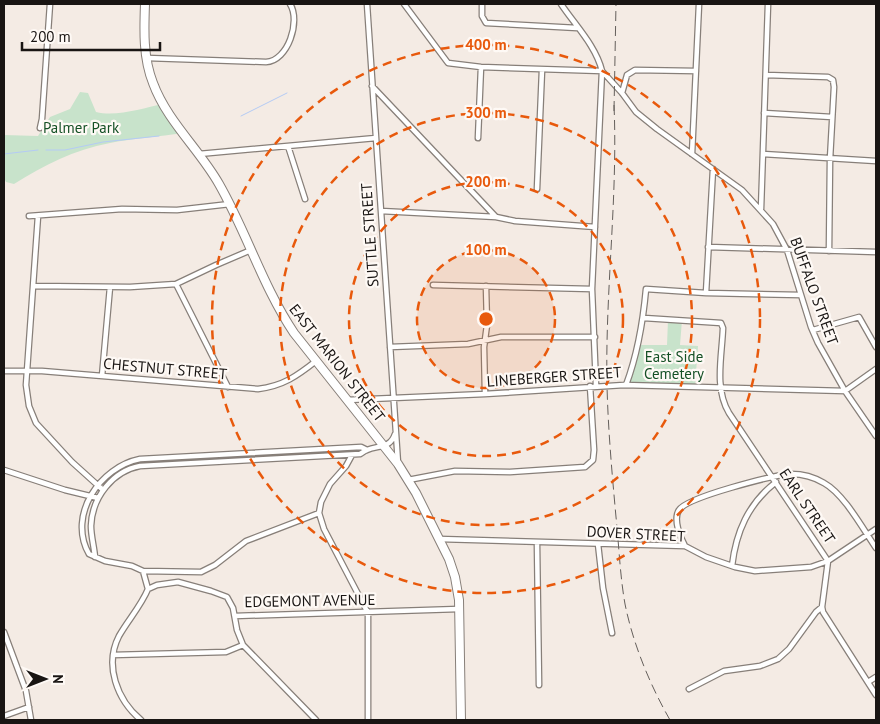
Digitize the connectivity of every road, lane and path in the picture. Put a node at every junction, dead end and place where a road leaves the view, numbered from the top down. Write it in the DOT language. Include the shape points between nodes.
graph roads {
  1 [pos="50,4"];
  2 [pos="144,4"];
  3 [pos="290,4"];
  4 [pos="367,4"];
  5 [pos="404,4"];
  6 [pos="482,4"];
  7 [pos="561,4"];
  8 [pos="699,4"];
  9 [pos="768,4"];
  10 [pos="577,28"];
  11 [pos="147,58"];
  12 [pos="481,67"];
  13 [pos="542,70"];
  14 [pos="696,70"];
  15 [pos="602,72"];
  16 [pos="766,75"];
  17 [pos="372,86"];
  18 [pos="622,93"];
  19 [pos="764,113"];
  20 [pos="832,117"];
  21 [pos="40,128"];
  22 [pos="376,138"];
  23 [pos="478,138"];
  24 [pos="288,146"];
  25 [pos="199,154"];
  26 [pos="692,154"];
  27 [pos="763,154"];
  28 [pos="830,158"];
  29 [pos="876,162"];
  30 [pos="713,169"];
  31 [pos="537,189"];
  32 [pos="305,199"];
  33 [pos="230,204"];
  34 [pos="760,209"];
  35 [pos="381,211"];
  36 [pos="29,216"];
  37 [pos="38,216"];
  38 [pos="496,217"];
  39 [pos="594,227"];
  40 [pos="708,247"];
  41 [pos="252,250"];
  42 [pos="787,250"];
  43 [pos="829,250"];
  44 [pos="876,252"];
  45 [pos="176,284"];
  46 [pos="433,285"];
  47 [pos="33,286"];
  48 [pos="486,286"];
  49 [pos="110,287"];
  50 [pos="592,288"];
  51 [pos="706,293"];
  52 [pos="801,295"];
  53 [pos="644,318"];
  54 [pos="812,330"];
  55 [pos="595,337"];
  56 [pos="485,340"];
  57 [pos="390,347"];
  58 [pos="876,347"];
  59 [pos="316,361"];
  60 [pos="876,369"];
  61 [pos="27,370"];
  62 [pos="4,371"];
  63 [pos="102,376"];
  64 [pos="596,385"];
  65 [pos="626,385"];
  66 [pos="590,386"];
  67 [pos="228,387"];
  68 [pos="720,387"];
  69 [pos="845,391"];
  70 [pos="485,394"];
  71 [pos="393,398"];
  72 [pos="347,400"];
  73 [pos="396,430"];
  74 [pos="876,436"];
  75 [pos="384,446"];
  76 [pos="367,450"];
  77 [pos="264,452"];
  78 [pos="352,455"];
  79 [pos="173,457"];
  80 [pos="264,459"];
  81 [pos="174,464"];
  82 [pos="398,464"];
  83 [pos="4,470"];
  84 [pos="773,477"];
  85 [pos="408,480"];
  86 [pos="776,482"];
  87 [pos="97,484"];
  88 [pos="103,490"];
  89 [pos="90,496"];
  90 [pos="98,498"];
  91 [pos="319,513"];
  92 [pos="876,529"];
  93 [pos="867,535"];
  94 [pos="440,539"];
  95 [pos="538,543"];
  96 [pos="598,544"];
  97 [pos="685,546"];
  98 [pos="876,548"];
  99 [pos="95,557"];
  100 [pos="828,560"];
  101 [pos="732,566"];
  102 [pos="143,571"];
  103 [pos="148,590"];
  104 [pos="822,607"];
  105 [pos="459,609"];
  106 [pos="368,613"];
  107 [pos="235,616"];
  108 [pos="4,632"];
  109 [pos="612,633"];
  110 [pos="243,645"];
  111 [pos="113,654"];
  112 [pos="876,677"];
  113 [pos="868,682"];
  114 [pos="539,685"];
  115 [pos="689,689"];
  116 [pos="876,695"];
  117 [pos="30,707"];
  118 [pos="4,716"];
  119 [pos="31,720"];
  120 [pos="141,720"];
  121 [pos="316,720"];
  122 [pos="368,720"];
  123 [pos="461,720"];
  1 -- 21 [label="street"];
  2 -- 11 [label="main road, EAST MARION STREET"];
  3 -- 11 [label="street" via="294,13 293,26 285,48 274,61"];
  4 -- 17 [label="street, SUTTLE STREET"];
  5 -- 12 [label="street" via="448,63"];
  6 -- 10 [label="street" via="486,23"];
  7 -- 10 [label="street"];
  8 -- 14 [label="street"];
  9 -- 16 [label="street"];
  10 -- 15 [label="street" via="601,64"];
  11 -- 25 [label="main road, EAST MARION STREET" via="159,96"];
  12 -- 13 [label="street"];
  12 -- 23 [label="street"];
  13 -- 15 [label="street"];
  13 -- 31 [label="street"];
  14 -- 18 [label="street" via="635,70 627,75"];
  14 -- 26 [label="street"];
  15 -- 18 [label="street, BUFFALO STREET"];
  15 -- 39 [label="street"];
  16 -- 19 [label="street"];
  16 -- 20 [label="street" via="832,78"];
  17 -- 22 [label="street, SUTTLE STREET"];
  17 -- 38 [label="street"];
  18 -- 26 [label="street, BUFFALO STREET" via="636,112"];
  19 -- 20 [label="street"];
  19 -- 27 [label="street"];
  20 -- 28 [label="street"];
  22 -- 24 [label="street"];
  22 -- 35 [label="street, SUTTLE STREET"];
  24 -- 25 [label="street"];
  24 -- 32 [label="street"];
  25 -- 33 [label="main road, EAST MARION STREET"];
  26 -- 30 [label="street, BUFFALO STREET"];
  27 -- 28 [label="street"];
  27 -- 34 [label="street"];
  28 -- 29 [label="street"];
  28 -- 43 [label="street"];
  30 -- 34 [label="street, BUFFALO STREET" via="742,190"];
  30 -- 40 [label="street"];
  33 -- 37 [label="street" via="177,210 122,209"];
  33 -- 41 [label="main road, EAST MARION STREET"];
  34 -- 42 [label="street, BUFFALO STREET"];
  35 -- 38 [label="street"];
  35 -- 57 [label="street, SUTTLE STREET"];
  36 -- 37 [label="street"];
  37 -- 47 [label="street"];
  38 -- 39 [label="street"];
  39 -- 50 [label="street"];
  40 -- 42 [label="street"];
  40 -- 51 [label="street"];
  41 -- 45 [label="street"];
  41 -- 59 [label="main road, EAST MARION STREET" via="278,308"];
  42 -- 43 [label="street"];
  42 -- 52 [label="street, BUFFALO STREET"];
  43 -- 44 [label="street"];
  45 -- 49 [label="street"];
  45 -- 67 [label="street"];
  46 -- 48 [label="street"];
  47 -- 49 [label="street"];
  47 -- 61 [label="street"];
  48 -- 50 [label="street"];
  48 -- 56 [label="street"];
  49 -- 63 [label="street"];
  50 -- 55 [label="street"];
  51 -- 52 [label="street"];
  51 -- 53 [label="street" via="646,289"];
  52 -- 54 [label="street, BUFFALO STREET"];
  53 -- 65 [label="street" via="636,359"];
  53 -- 68 [label="street" via="721,323"];
  54 -- 58 [label="street" via="859,317"];
  54 -- 69 [label="street, BUFFALO STREET"];
  55 -- 56 [label="street" via="501,337"];
  55 -- 64 [label="street"];
  56 -- 57 [label="street" via="468,344"];
  56 -- 70 [label="street"];
  57 -- 71 [label="street, SUTTLE STREET"];
  59 -- 67 [label="street, CHESTNUT STREET" via="277,386"];
  59 -- 72 [label="main road, EAST MARION STREET"];
  60 -- 69 [label="street"];
  61 -- 62 [label="street, CHESTNUT STREET"];
  61 -- 63 [label="street, CHESTNUT STREET"];
  61 -- 87 [label="street" via="27,396 36,423"];
  63 -- 67 [label="street, CHESTNUT STREET"];
  64 -- 65 [label="street, LINEBERGER STREET"];
  64 -- 66 [label="street, LINEBERGER STREET"];
  65 -- 68 [label="street, LINEBERGER STREET"];
  66 -- 70 [label="street, LINEBERGER STREET"];
  66 -- 85 [label="street" via="593,457 589,465 510,472 455,471"];
  68 -- 69 [label="street, LINEBERGER STREET"];
  68 -- 84 [label="street, EARL STREET" via="725,406"];
  69 -- 74 [label="street, BUFFALO STREET"];
  70 -- 71 [label="street, LINEBERGER STREET"];
  71 -- 72 [label="street, LINEBERGER STREET"];
  71 -- 73 [label="street, SUTTLE STREET"];
  72 -- 75 [label="main road, EAST MARION STREET"];
  73 -- 75 [label="street" via="393,439"];
  73 -- 82 [label="street, SUTTLE STREET"];
  75 -- 76 [label="street"];
  75 -- 82 [label="main road, EAST MARION STREET"];
  76 -- 77 [label="street" via="360,447"];
  76 -- 78 [label="street"];
  77 -- 79 [label="street"];
  77 -- 80 [label="street"];
  78 -- 80 [label="street"];
  78 -- 91 [label="street" via="324,494"];
  79 -- 81 [label="street"];
  79 -- 87 [label="street" via="129,461"];
  80 -- 81 [label="street"];
  81 -- 88 [label="street" via="131,468"];
  82 -- 85 [label="main road, EAST MARION STREET"];
  83 -- 89 [label="street"];
  84 -- 86 [label="street, EARL STREET"];
  84 -- 93 [label="street" via="796,474 825,483 840,496"];
  84 -- 97 [label="street" via="702,496 685,504 678,510 677,518"];
  85 -- 94 [label="main road, EAST MARION STREET"];
  86 -- 100 [label="street, EARL STREET"];
  86 -- 101 [label="street" via="762,493 744,518"];
  87 -- 88 [label="street"];
  87 -- 89 [label="street"];
  88 -- 90 [label="street"];
  89 -- 90 [label="street"];
  89 -- 99 [label="street" via="83,535 89,554"];
  90 -- 99 [label="street" via="91,525"];
  91 -- 102 [label="street" via="246,541 205,571"];
  91 -- 106 [label="street" via="324,530"];
  92 -- 93 [label="street, DOVER STREET"];
  93 -- 98 [label="street"];
  93 -- 100 [label="street, DOVER STREET"];
  94 -- 95 [label="street, DOVER STREET"];
  94 -- 105 [label="main road, EAST MARION STREET" via="455,577"];
  95 -- 96 [label="street, DOVER STREET"];
  95 -- 114 [label="street"];
  96 -- 97 [label="street, DOVER STREET"];
  96 -- 109 [label="street"];
  97 -- 101 [label="street, DOVER STREET"];
  99 -- 102 [label="street"];
  100 -- 101 [label="street, DOVER STREET" via="811,567 755,571"];
  100 -- 104 [label="street, EARL STREET"];
  102 -- 103 [label="street"];
  103 -- 107 [label="street, EDGEMONT AVENUE" via="178,582 211,591 227,597"];
  103 -- 111 [label="street" via="120,634"];
  104 -- 113 [label="street"];
  104 -- 115 [label="street" via="778,660 724,671"];
  105 -- 106 [label="street, EDGEMONT AVENUE"];
  105 -- 123 [label="main road, EAST MARION STREET"];
  106 -- 107 [label="street, EDGEMONT AVENUE"];
  106 -- 122 [label="street"];
  107 -- 110 [label="street"];
  108 -- 117 [label="street"];
  110 -- 111 [label="street" via="226,652"];
  110 -- 121 [label="street"];
  111 -- 120 [label="street" via="117,687 126,705"];
  112 -- 113 [label="street"];
  113 -- 116 [label="street"];
  117 -- 118 [label="street"];
  117 -- 119 [label="street"];
}
